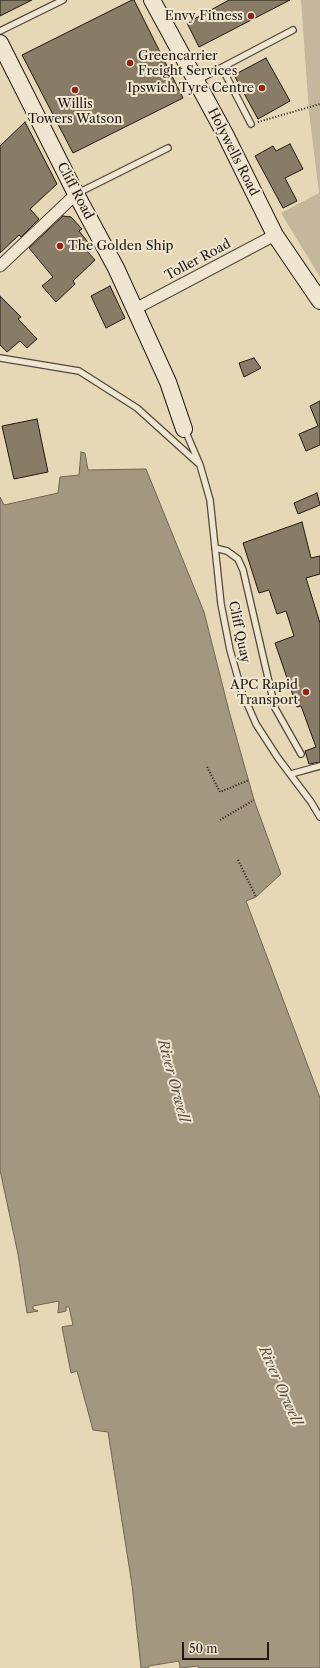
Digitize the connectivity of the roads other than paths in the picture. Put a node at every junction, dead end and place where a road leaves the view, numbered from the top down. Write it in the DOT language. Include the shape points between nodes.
graph roads {
  1 [pos="63,0"];
  2 [pos="152,0"];
  3 [pos="293,30"];
  4 [pos="0,31"];
  5 [pos="0,43"];
  6 [pos="222,68"];
  7 [pos="196,82"];
  8 [pos="251,124"];
  9 [pos="168,148"];
  10 [pos="76,194"];
  11 [pos="275,235"];
  12 [pos="0,266"];
  13 [pos="320,301"];
  14 [pos="135,309"];
  15 [pos="0,358"];
  16 [pos="184,429"];
  17 [pos="200,466"];
  18 [pos="215,548"];
  19 [pos="301,754"];
  20 [pos="320,766"];
  21 [pos="291,774"];
  22 [pos="320,817"];
  1 -- 4 [label="lane"];
  2 -- 7 [label="main road, Holywells Road"];
  3 -- 6 [label="lane"];
  5 -- 10 [label="main road, Cliff Road"];
  6 -- 7 [label="lane"];
  6 -- 8 [label="lane"];
  7 -- 11 [label="main road, Holywells Road"];
  9 -- 10 [label="lane"];
  10 -- 12 [label="street"];
  10 -- 14 [label="main road, Cliff Road"];
  11 -- 13 [label="main road, Holywells Road"];
  11 -- 14 [label="street, Toller Road"];
  14 -- 16 [label="main road, Cliff Road" via="168,382"];
  15 -- 17 [label="lane" via="79,371 137,408"];
  16 -- 17 [label="lane, Cliff Quay"];
  17 -- 18 [label="lane, Cliff Quay" via="210,500"];
  18 -- 19 [label="lane, Cliff Quay" via="227,551 238,559 243,570 275,708"];
  18 -- 21 [label="lane, Cliff Quay" via="221,604 242,692 256,724"];
  20 -- 21 [label="lane"];
  21 -- 22 [label="lane, Cliff Quay"];
}
